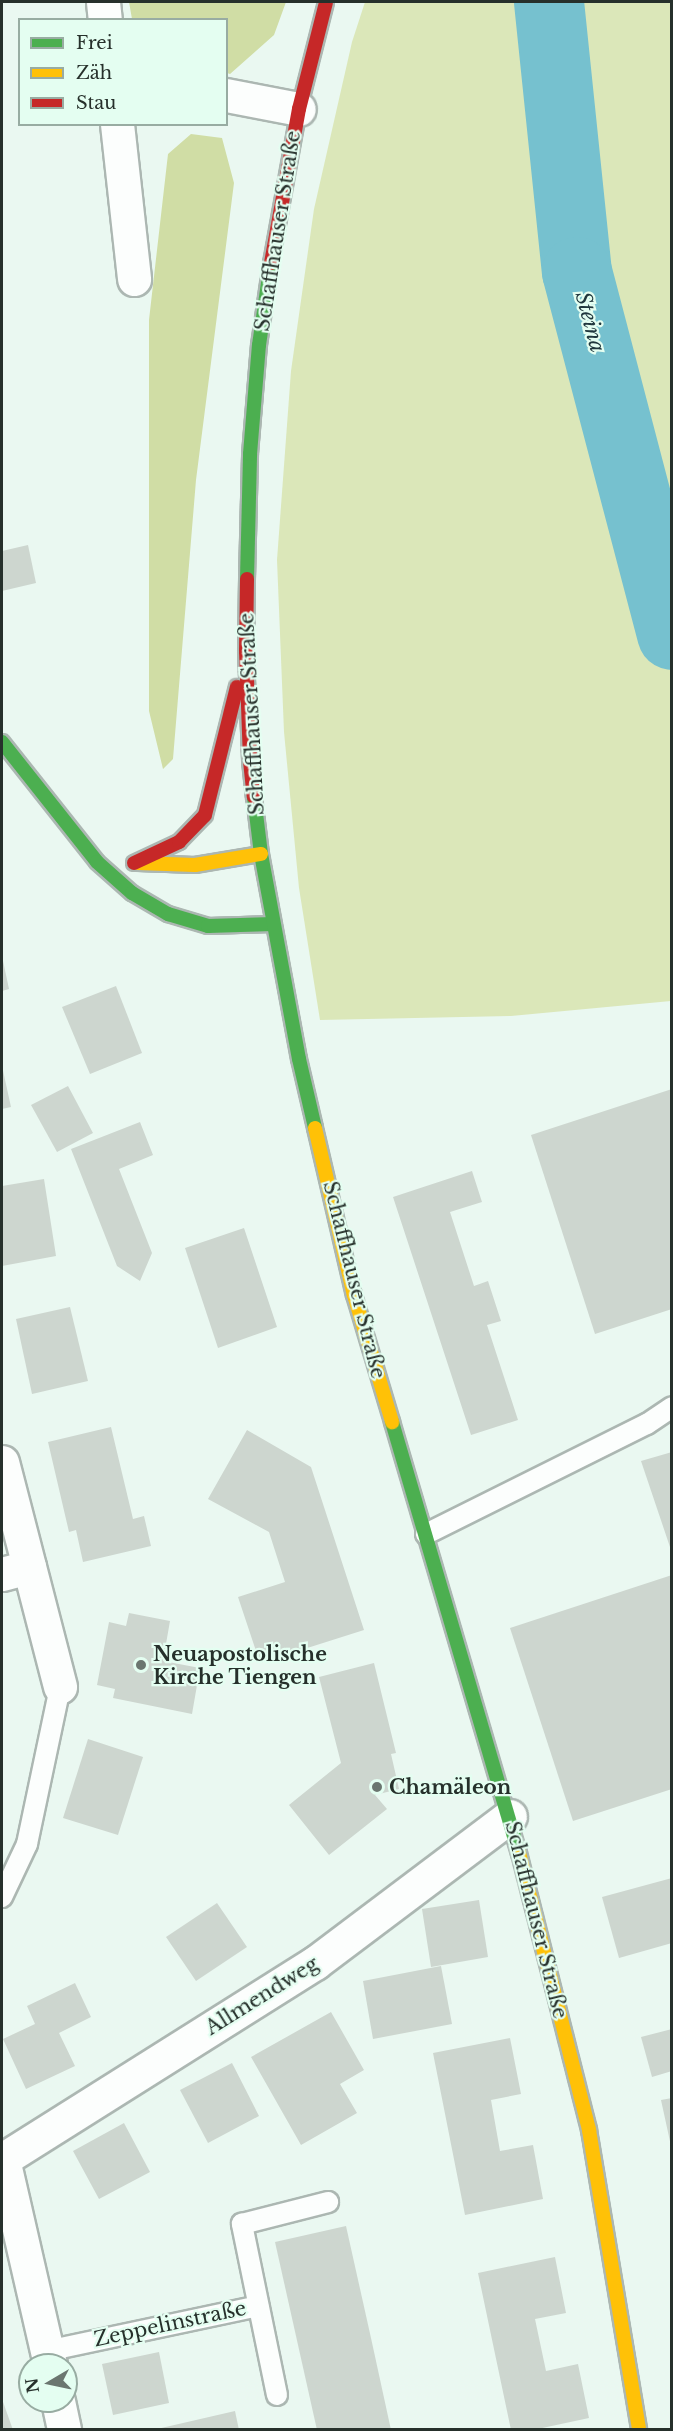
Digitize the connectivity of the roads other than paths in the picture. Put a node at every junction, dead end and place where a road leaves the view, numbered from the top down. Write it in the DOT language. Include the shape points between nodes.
graph roads {
  1 [pos="103,2"];
  2 [pos="326,2"];
  3 [pos="105,18"];
  4 [pos="228,95"];
  5 [pos="299,108"];
  6 [pos="117,126"];
  7 [pos="134,279"];
  8 [pos="246,651"];
  9 [pos="2,742"];
  10 [pos="261,854"];
  11 [pos="97,862"];
  12 [pos="134,863"];
  13 [pos="273,924"];
  14 [pos="672,1407"];
  15 [pos="2,1462"];
  16 [pos="426,1533"];
  17 [pos="15,1570"];
  18 [pos="60,1687"];
  19 [pos="510,1816"];
  20 [pos="2,1897"];
  21 [pos="2,2159"];
  22 [pos="328,2202"];
  23 [pos="258,2306"];
  24 [pos="47,2353"];
  25 [pos="68,2353"];
  26 [pos="278,2395"];
  27 [pos="60,2413"];
  28 [pos="64,2430"];
  29 [pos="639,2430"];
  1 -- 3 [label="street"];
  2 -- 5 [label="main road, Schaffhauser Straße"];
  4 -- 5 [label="street, Schaffhauser Straße"];
  5 -- 8 [label="main road, Schaffhauser Straße" via="259,345 250,454"];
  6 -- 7 [label="street"];
  8 -- 10 [label="main road, Schaffhauser Straße" via="250,761"];
  8 -- 12 [label="main road" via="204,815 179,842"];
  9 -- 11 [label="main road"];
  10 -- 12 [label="main road" via="195,866"];
  10 -- 13 [label="main road, Schaffhauser Straße"];
  11 -- 12 [label="main road"];
  11 -- 13 [label="main road" via="132,893 168,914 208,926"];
  13 -- 16 [label="main road, Schaffhauser Straße" via="299,1059 354,1295"];
  14 -- 16 [label="lane" via="647,1424"];
  15 -- 17 [label="street"];
  16 -- 19 [label="main road, Schaffhauser Straße"];
  17 -- 18 [label="street"];
  18 -- 20 [label="lane" via="27,1844"];
  19 -- 21 [label="street, Allmendweg" via="315,1963"];
  19 -- 29 [label="main road, Schaffhauser Straße" via="589,2130"];
  21 -- 24 [label="street, Zeppelinstraße"];
  22 -- 23 [label="lane, Zeppelinstraße" via="242,2224"];
  23 -- 25 [label="lane, Zeppelinstraße"];
  23 -- 26 [label="lane, Zeppelinstraße"];
  27 -- 28 [label="street"];
}
